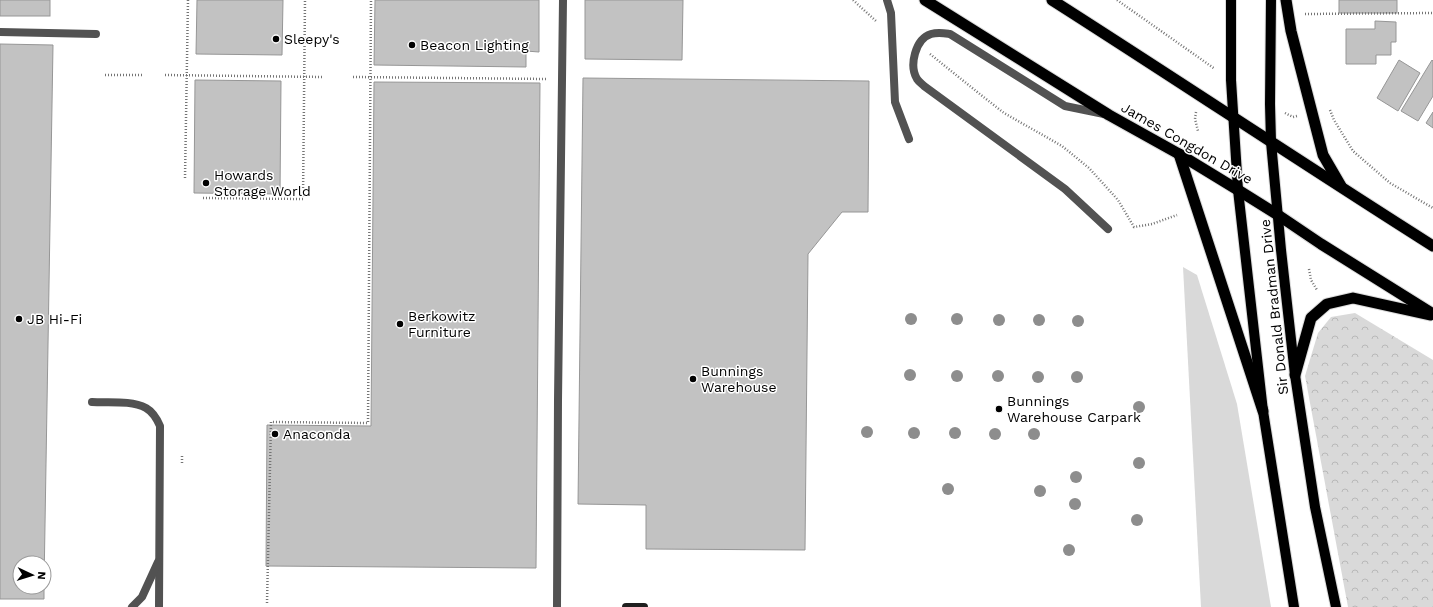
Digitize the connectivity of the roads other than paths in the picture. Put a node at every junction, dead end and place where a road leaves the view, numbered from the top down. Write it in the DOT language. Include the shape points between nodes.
graph roads {
  1 [pos="563,0"];
  2 [pos="887,0"];
  3 [pos="925,0"];
  4 [pos="1052,0"];
  5 [pos="1231,0"];
  6 [pos="1271,0"];
  7 [pos="1286,0"];
  8 [pos="0,32"];
  9 [pos="96,34"];
  10 [pos="1109,115"];
  11 [pos="1233,118"];
  12 [pos="909,139"];
  13 [pos="1270,142"];
  14 [pos="1179,154"];
  15 [pos="1341,188"];
  16 [pos="1238,190"];
  17 [pos="1278,215"];
  18 [pos="1108,229"];
  19 [pos="1433,246"];
  20 [pos="1433,315"];
  21 [pos="1295,375"];
  22 [pos="92,402"];
  23 [pos="1263,411"];
  24 [pos="159,559"];
  25 [pos="132,607"];
  26 [pos="159,607"];
  27 [pos="557,607"];
  28 [pos="626,607"];
  29 [pos="644,607"];
  30 [pos="1294,607"];
  31 [pos="1336,607"];
  1 -- 27 [label="lane"];
  2 -- 12 [label="lane" via="891,13 895,102"];
  3 -- 10 [label="highway, James Congdon Drive"];
  4 -- 11 [label="highway"];
  5 -- 11 [label="main road, Sir Donald Bradman Drive"];
  6 -- 13 [label="main road, Sir Donald Bradman Drive"];
  7 -- 15 [label="highway" via="1291,31 1323,156"];
  8 -- 9 [label="lane"];
  10 -- 14 [label="highway, James Congdon Drive"];
  10 -- 18 [label="lane" via="1065,106 950,34 930,34 922,39 917,47 914,59 917,80 1066,189"];
  11 -- 13 [label="highway"];
  11 -- 16 [label="main road, Sir Donald Bradman Drive"];
  13 -- 15 [label="highway"];
  13 -- 17 [label="main road, Sir Donald Bradman Drive"];
  14 -- 16 [label="highway, James Congdon Drive"];
  14 -- 23 [label="highway"];
  15 -- 19 [label="highway"];
  16 -- 17 [label="highway, James Congdon Drive"];
  16 -- 23 [label="main road, Sir Donald Bradman Drive"];
  17 -- 20 [label="highway, James Congdon Drive"];
  17 -- 21 [label="main road, Sir Donald Bradman Drive"];
  20 -- 21 [label="highway" via="1352,298 1327,304 1311,318"];
  21 -- 31 [label="main road, Sir Donald Bradman Drive" via="1315,507"];
  22 -- 24 [label="lane" via="131,404 147,408 156,417 160,426"];
  23 -- 30 [label="main road, Sir Donald Bradman Drive"];
  24 -- 25 [label="lane" via="142,597"];
  24 -- 26 [label="lane"];
  28 -- 29 [label="main road"];
}
